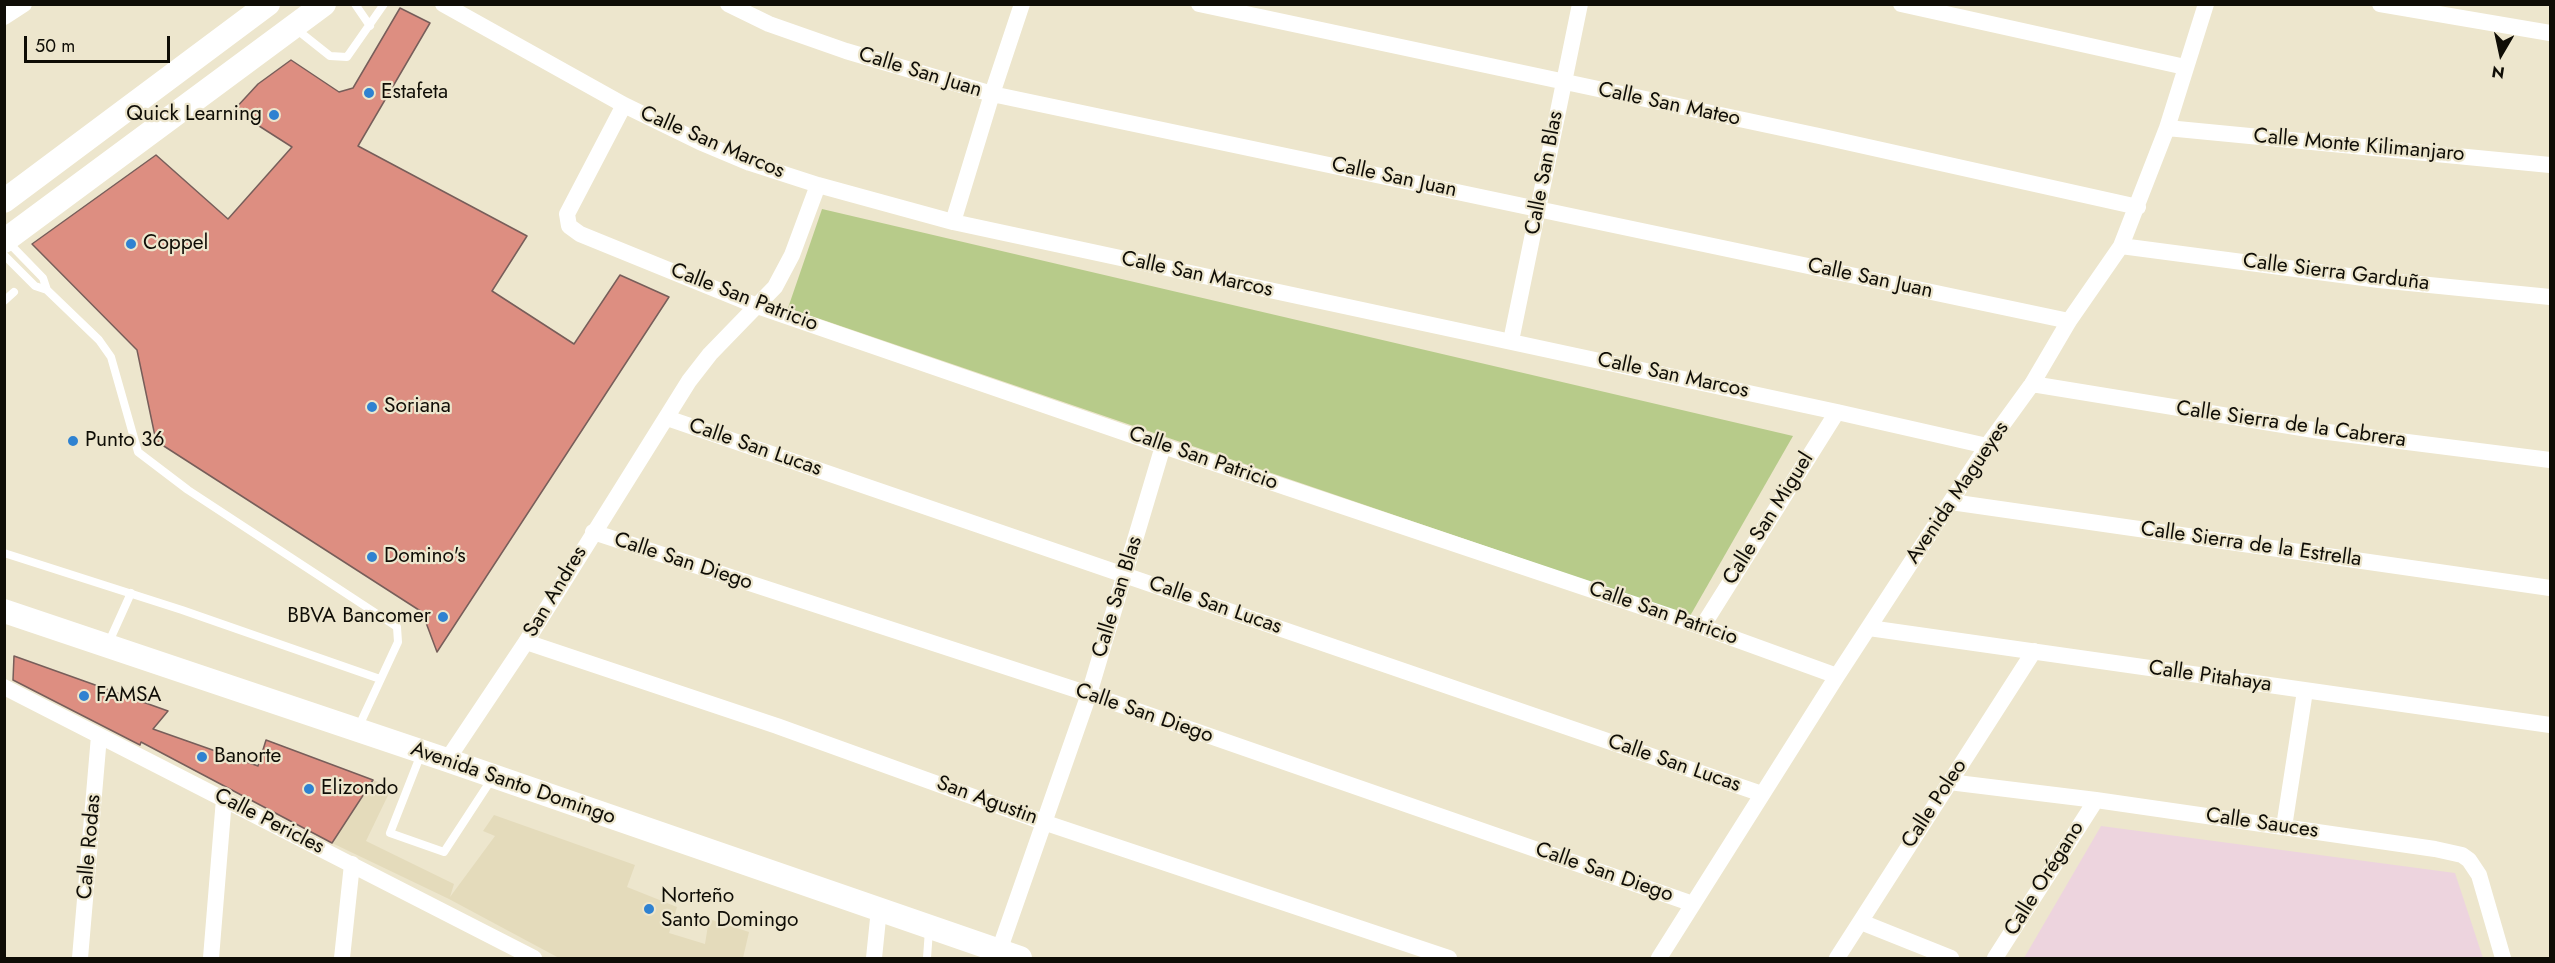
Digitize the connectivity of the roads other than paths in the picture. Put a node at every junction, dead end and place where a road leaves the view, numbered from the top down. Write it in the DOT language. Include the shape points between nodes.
graph roads {
  1 [pos="24,4"];
  2 [pos="268,4"];
  3 [pos="324,4"];
  4 [pos="355,4"];
  5 [pos="384,4"];
  6 [pos="443,4"];
  7 [pos="728,4"];
  8 [pos="1022,4"];
  9 [pos="1199,4"];
  10 [pos="1580,4"];
  11 [pos="1901,4"];
  12 [pos="2206,4"];
  13 [pos="2380,4"];
  14 [pos="4,17"];
  15 [pos="370,26"];
  16 [pos="293,27"];
  17 [pos="2550,33"];
  18 [pos="2185,68"];
  19 [pos="1564,82"];
  20 [pos="992,94"];
  21 [pos="624,105"];
  22 [pos="2167,128"];
  23 [pos="2550,165"];
  24 [pos="818,185"];
  25 [pos="4,201"];
  26 [pos="2138,207"];
  27 [pos="1538,208"];
  28 [pos="953,222"];
  29 [pos="5,245"];
  30 [pos="2121,246"];
  31 [pos="47,290"];
  32 [pos="14,292"];
  33 [pos="2550,297"];
  34 [pos="4,301"];
  35 [pos="758,306"];
  36 [pos="2069,321"];
  37 [pos="1511,341"];
  38 [pos="2032,384"];
  39 [pos="1837,412"];
  40 [pos="667,418"];
  41 [pos="1163,446"];
  42 [pos="1987,446"];
  43 [pos="2550,460"];
  44 [pos="1950,502"];
  45 [pos="593,532"];
  46 [pos="4,553"];
  47 [pos="1125,575"];
  48 [pos="2550,588"];
  49 [pos="131,593"];
  50 [pos="4,611"];
  51 [pos="1702,627"];
  52 [pos="1869,628"];
  53 [pos="526,642"];
  54 [pos="108,645"];
  55 [pos="2034,651"];
  56 [pos="1838,676"];
  57 [pos="380,678"];
  58 [pos="4,687"];
  59 [pos="2305,692"];
  60 [pos="1089,694"];
  61 [pos="2550,725"];
  62 [pos="357,731"];
  63 [pos="99,736"];
  64 [pos="422,752"];
  65 [pos="447,760"];
  66 [pos="493,776"];
  67 [pos="1949,782"];
  68 [pos="1762,794"];
  69 [pos="224,799"];
  70 [pos="2096,800"];
  71 [pos="1043,822"];
  72 [pos="2284,827"];
  73 [pos="352,864"];
  74 [pos="1693,904"];
  75 [pos="879,909"];
  76 [pos="1861,922"];
  77 [pos="929,927"];
  78 [pos="1006,956"];
  79 [pos="80,958"];
  80 [pos="211,958"];
  81 [pos="342,958"];
  82 [pos="534,958"];
  83 [pos="874,958"];
  84 [pos="927,958"];
  85 [pos="1449,958"];
  86 [pos="1659,958"];
  87 [pos="1837,958"];
  88 [pos="1951,958"];
  89 [pos="1995,958"];
  90 [pos="2503,958"];
  1 -- 14 [label="street"];
  2 -- 25 [label="main road"];
  3 -- 16 [label="main road"];
  4 -- 15 [label="lane"];
  5 -- 15 [label="lane"];
  6 -- 21 [label="street, Calle San Marcos"];
  7 -- 20 [label="street, Calle San Juan" via="769,24 846,51"];
  8 -- 20 [label="street"];
  9 -- 19 [label="street, Calle San Mateo"];
  10 -- 19 [label="street, Calle San Blas"];
  11 -- 18 [label="street"];
  12 -- 18 [label="street, Avenida Magueyes"];
  13 -- 17 [label="street"];
  15 -- 16 [label="lane" via="347,57 338,59"];
  16 -- 29 [label="main road"];
  18 -- 22 [label="street, Avenida Magueyes"];
  19 -- 26 [label="street, Calle San Mateo"];
  19 -- 27 [label="street, Calle San Blas"];
  20 -- 27 [label="street, Calle San Juan"];
  20 -- 28 [label="street"];
  21 -- 24 [label="street, Calle San Marcos" via="750,163"];
  21 -- 35 [label="street, Calle San Patricio" via="567,214 568,226"];
  22 -- 23 [label="street, Calle Monte Kilimanjaro"];
  22 -- 26 [label="street, Avenida Magueyes"];
  24 -- 28 [label="street, Calle San Marcos"];
  24 -- 35 [label="street, San Andres" via="792,255 775,287"];
  26 -- 30 [label="street, Avenida Magueyes"];
  27 -- 36 [label="street, Calle San Juan"];
  27 -- 37 [label="street, Calle San Blas"];
  28 -- 37 [label="street, Calle San Marcos"];
  29 -- 31 [label="lane" via="43,279"];
  29 -- 31 [label="lane" via="35,286"];
  30 -- 33 [label="street, Calle Sierra Garduña" via="2379,280"];
  30 -- 36 [label="street, Avenida Magueyes"];
  31 -- 57 [label="lane" via="99,340 111,357 138,452 188,490 397,627 398,642"];
  32 -- 34 [label="lane"];
  35 -- 40 [label="street, San Andres" via="710,354"];
  35 -- 41 [label="street, Calle San Patricio"];
  36 -- 38 [label="street, Avenida Magueyes"];
  37 -- 39 [label="street, Calle San Marcos"];
  38 -- 42 [label="street, Avenida Magueyes"];
  38 -- 43 [label="street, Calle Sierra de la Cabrera" via="2320,431"];
  39 -- 42 [label="street, Calle San Marcos"];
  39 -- 51 [label="street, Calle San Miguel"];
  40 -- 45 [label="street, San Andres"];
  40 -- 47 [label="street, Calle San Lucas"];
  41 -- 47 [label="street, Calle San Blas"];
  41 -- 51 [label="street, Calle San Patricio"];
  42 -- 44 [label="street, Avenida Magueyes"];
  44 -- 48 [label="street, Calle Sierra de la Estrella"];
  44 -- 52 [label="street, Avenida Magueyes"];
  45 -- 53 [label="street, San Andres"];
  45 -- 60 [label="street, Calle San Diego"];
  46 -- 49 [label="lane"];
  47 -- 60 [label="street, Calle San Blas"];
  47 -- 68 [label="street, Calle San Lucas"];
  49 -- 54 [label="lane"];
  49 -- 57 [label="lane"];
  50 -- 54 [label="main road, Avenida Santo Domingo"];
  51 -- 56 [label="street, Calle San Patricio"];
  52 -- 55 [label="street, Calle Pitahaya"];
  52 -- 56 [label="street, Avenida Magueyes"];
  53 -- 65 [label="street, San Andres"];
  53 -- 71 [label="street, San Agustin" via="777,726"];
  54 -- 62 [label="main road, Avenida Santo Domingo"];
  55 -- 59 [label="street, Calle Pitahaya"];
  55 -- 67 [label="street, Calle Poleo"];
  56 -- 68 [label="street, Avenida Magueyes"];
  57 -- 62 [label="lane"];
  58 -- 63 [label="street, Calle Pericles"];
  59 -- 61 [label="street, Calle Pitahaya"];
  59 -- 72 [label="street"];
  60 -- 71 [label="street, Calle San Blas"];
  60 -- 74 [label="street, Calle San Diego"];
  62 -- 64 [label="main road, Avenida Santo Domingo"];
  63 -- 69 [label="street, Calle Pericles"];
  63 -- 79 [label="street, Calle Rodas"];
  64 -- 65 [label="main road, Avenida Santo Domingo"];
  64 -- 66 [label="lane" via="390,833 444,852"];
  65 -- 66 [label="main road, Avenida Santo Domingo"];
  66 -- 75 [label="main road, Avenida Santo Domingo"];
  67 -- 70 [label="street, Calle Sauces"];
  67 -- 76 [label="street, Calle Poleo"];
  68 -- 74 [label="street, Avenida Magueyes"];
  69 -- 73 [label="street, Calle Pericles"];
  69 -- 80 [label="street"];
  70 -- 72 [label="street, Calle Sauces"];
  70 -- 89 [label="street, Calle Orégano"];
  71 -- 78 [label="street, Calle San Blas"];
  71 -- 85 [label="street, San Agustin"];
  72 -- 90 [label="street, Calle Sauces" via="2462,855 2469,860 2485,891"];
  73 -- 81 [label="street"];
  73 -- 82 [label="street, Calle Pericles"];
  74 -- 86 [label="street, Avenida Magueyes"];
  75 -- 77 [label="main road, Avenida Santo Domingo"];
  75 -- 83 [label="street"];
  76 -- 87 [label="street, Calle Poleo"];
  76 -- 88 [label="street"];
  77 -- 78 [label="main road, Avenida Santo Domingo"];
  77 -- 84 [label="lane"];
}
